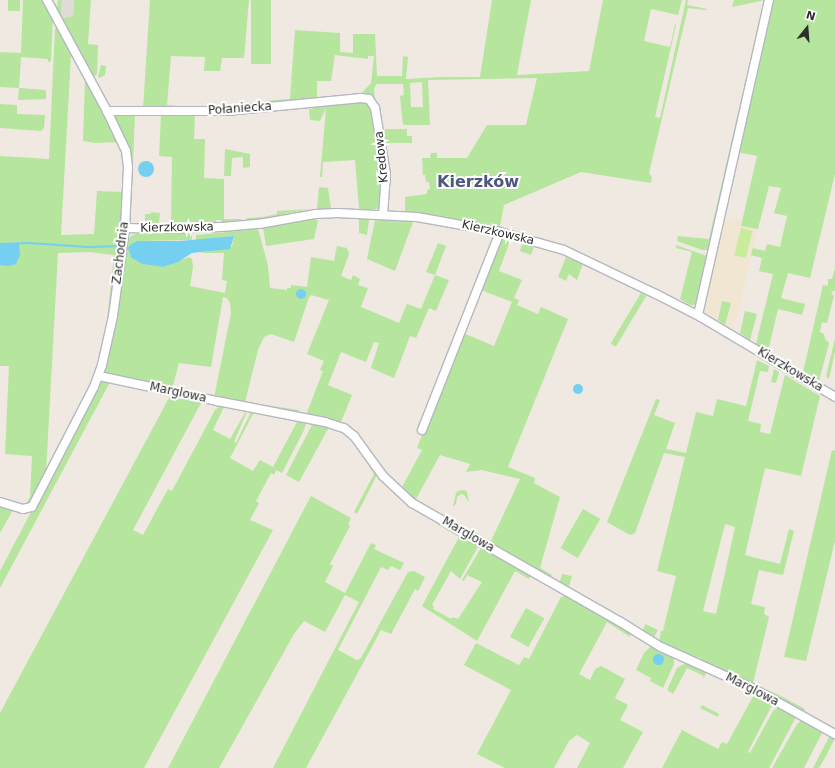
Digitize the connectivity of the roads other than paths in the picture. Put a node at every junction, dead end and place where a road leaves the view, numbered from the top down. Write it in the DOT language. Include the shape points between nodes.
graph roads {
  1 [pos="47,0"];
  2 [pos="768,0"];
  3 [pos="371,101"];
  4 [pos="107,111"];
  5 [pos="383,215"];
  6 [pos="125,228"];
  7 [pos="500,232"];
  8 [pos="698,315"];
  9 [pos="99,376"];
  10 [pos="835,397"];
  11 [pos="422,430"];
  12 [pos="0,502"];
  13 [pos="835,734"];
  1 -- 4 [label="street, Zachodnia"];
  2 -- 8 [label="street"];
  3 -- 4 [label="street, Połaniecka" via="361,98 227,111"];
  3 -- 5 [label="street, Kredowa" via="375,108 386,174"];
  4 -- 6 [label="street, Zachodnia" via="128,158"];
  5 -- 6 [label="street, Kierzkowska" via="316,214 255,225 194,229"];
  5 -- 7 [label="street, Kierzkowska" via="435,219"];
  6 -- 9 [label="street, Zachodnia" via="116,301"];
  7 -- 8 [label="street, Kierzkowska" via="570,252"];
  7 -- 11 [label="street"];
  8 -- 10 [label="street, Kierzkowska"];
  9 -- 12 [label="street, Zachodnia" via="32,507 23,509"];
  9 -- 13 [label="street, Marglowa" via="344,428 354,436 383,476 412,503 667,650 754,689"];
}
